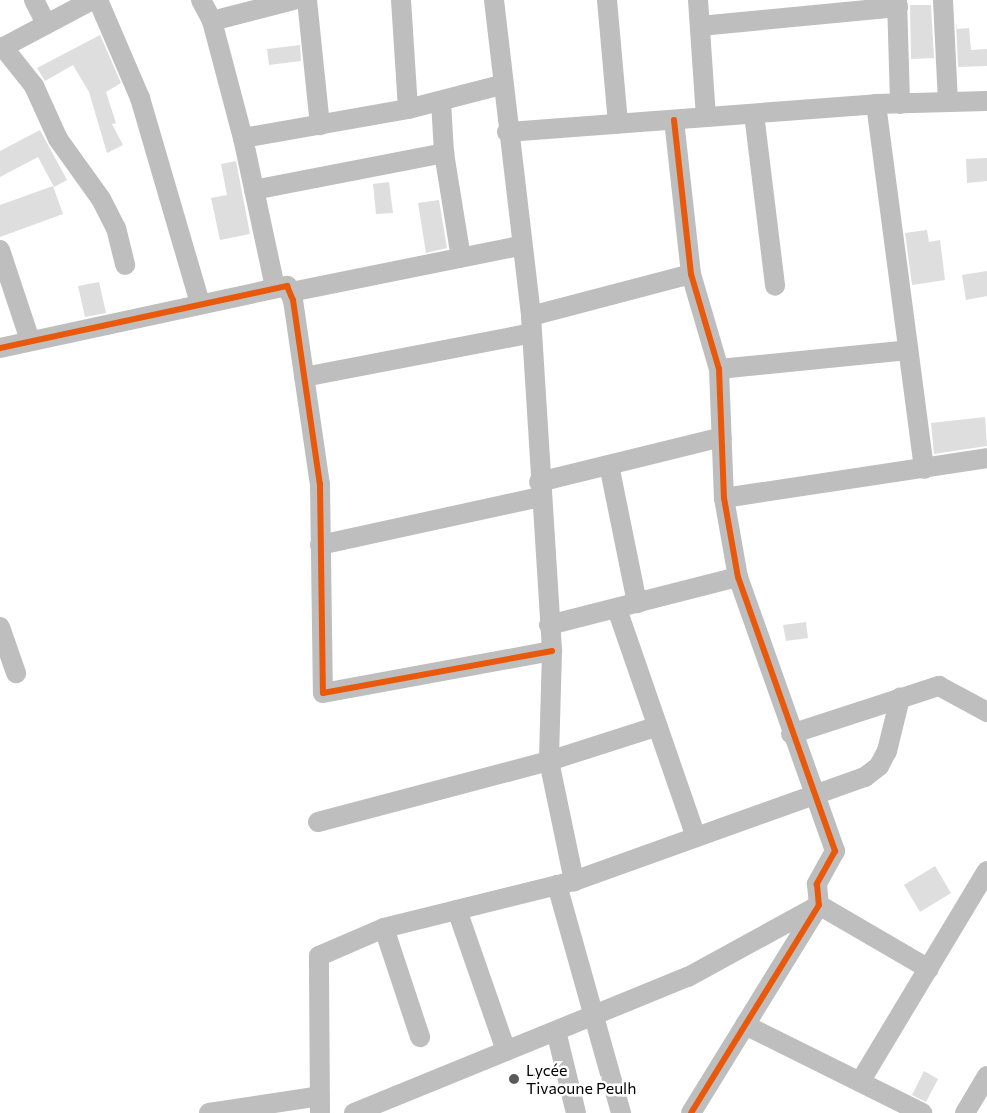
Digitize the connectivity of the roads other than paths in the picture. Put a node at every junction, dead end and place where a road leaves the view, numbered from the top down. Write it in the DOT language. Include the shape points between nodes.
graph roads {
  1 [pos="34,0"];
  2 [pos="92,0"];
  3 [pos="98,0"];
  4 [pos="201,0"];
  5 [pos="293,0"];
  6 [pos="307,0"];
  7 [pos="401,0"];
  8 [pos="494,0"];
  9 [pos="607,0"];
  10 [pos="698,0"];
  11 [pos="943,0"];
  12 [pos="898,4"];
  13 [pos="212,21"];
  14 [pos="46,24"];
  15 [pos="700,26"];
  16 [pos="2,48"];
  17 [pos="501,85"];
  18 [pos="441,101"];
  19 [pos="987,101"];
  20 [pos="948,102"];
  21 [pos="900,104"];
  22 [pos="876,105"];
  23 [pos="408,110"];
  24 [pos="754,114"];
  25 [pos="706,117"];
  26 [pos="674,120"];
  27 [pos="618,124"];
  28 [pos="320,125"];
  29 [pos="507,132"];
  30 [pos="243,138"];
  31 [pos="444,153"];
  32 [pos="254,190"];
  33 [pos="520,246"];
  34 [pos="0,250"];
  35 [pos="461,258"];
  36 [pos="125,265"];
  37 [pos="691,274"];
  38 [pos="775,286"];
  39 [pos="283,289"];
  40 [pos="200,303"];
  41 [pos="531,325"];
  42 [pos="30,340"];
  43 [pos="0,348"];
  44 [pos="908,350"];
  45 [pos="719,369"];
  46 [pos="304,377"];
  47 [pos="722,437"];
  48 [pos="987,458"];
  49 [pos="609,465"];
  50 [pos="924,469"];
  51 [pos="540,489"];
  52 [pos="724,498"];
  53 [pos="320,545"];
  54 [pos="738,577"];
  55 [pos="637,603"];
  56 [pos="617,609"];
  57 [pos="549,625"];
  58 [pos="0,627"];
  59 [pos="552,651"];
  60 [pos="16,673"];
  61 [pos="900,698"];
  62 [pos="987,712"];
  63 [pos="658,726"];
  64 [pos="791,734"];
  65 [pos="549,761"];
  66 [pos="813,794"];
  67 [pos="318,822"];
  68 [pos="696,837"];
  69 [pos="987,871"];
  70 [pos="566,883"];
  71 [pos="819,905"];
  72 [pos="457,910"];
  73 [pos="384,927"];
  74 [pos="928,969"];
  75 [pos="594,1016"];
  76 [pos="745,1025"];
  77 [pos="556,1031"];
  78 [pos="420,1037"];
  79 [pos="506,1052"];
  80 [pos="987,1076"];
  81 [pos="860,1082"];
  82 [pos="311,1105"];
  83 [pos="209,1113"];
  84 [pos="354,1113"];
  85 [pos="576,1113"];
  86 [pos="621,1113"];
  87 [pos="691,1113"];
  88 [pos="922,1113"];
  89 [pos="965,1113"];
  1 -- 14 [label="street"];
  2 -- 14 [label="street"];
  3 -- 40 [label="street" via="140,98"];
  4 -- 13 [label="street"];
  5 -- 13 [label="street"];
  6 -- 28 [label="street"];
  7 -- 23 [label="street"];
  8 -- 17 [label="street"];
  9 -- 27 [label="street"];
  10 -- 15 [label="street"];
  11 -- 20 [label="street"];
  12 -- 15 [label="street"];
  12 -- 21 [label="street"];
  13 -- 30 [label="street"];
  14 -- 16 [label="street"];
  15 -- 25 [label="street"];
  16 -- 36 [label="street" via="34,86 58,140 105,206 116,228"];
  17 -- 18 [label="street"];
  17 -- 29 [label="street"];
  18 -- 23 [label="street"];
  18 -- 31 [label="street"];
  19 -- 20 [label="street"];
  20 -- 21 [label="street"];
  21 -- 22 [label="street"];
  22 -- 24 [label="street"];
  22 -- 44 [label="street"];
  23 -- 28 [label="street"];
  24 -- 25 [label="street"];
  24 -- 38 [label="street"];
  25 -- 26 [label="street"];
  26 -- 27 [label="street"];
  26 -- 37 [label="street"];
  27 -- 29 [label="street"];
  28 -- 30 [label="street"];
  29 -- 33 [label="street"];
  30 -- 32 [label="street"];
  31 -- 32 [label="street"];
  31 -- 35 [label="street"];
  32 -- 39 [label="street"];
  33 -- 35 [label="street"];
  33 -- 41 [label="street"];
  34 -- 42 [label="street"];
  35 -- 39 [label="street"];
  37 -- 41 [label="street"];
  37 -- 45 [label="street"];
  39 -- 40 [label="street"];
  39 -- 46 [label="street"];
  40 -- 42 [label="street"];
  41 -- 46 [label="street"];
  41 -- 51 [label="street"];
  42 -- 43 [label="street"];
  44 -- 45 [label="street"];
  44 -- 50 [label="street"];
  45 -- 47 [label="street"];
  46 -- 53 [label="street" via="320,484"];
  47 -- 49 [label="street"];
  47 -- 52 [label="street"];
  48 -- 50 [label="street"];
  49 -- 51 [label="street"];
  49 -- 55 [label="street"];
  50 -- 52 [label="street"];
  51 -- 53 [label="street"];
  51 -- 57 [label="street"];
  52 -- 54 [label="street"];
  53 -- 59 [label="street" via="322,693"];
  54 -- 55 [label="street"];
  54 -- 64 [label="street"];
  55 -- 56 [label="street"];
  56 -- 57 [label="street"];
  56 -- 63 [label="street"];
  57 -- 59 [label="street"];
  58 -- 60 [label="street"];
  59 -- 65 [label="street"];
  61 -- 62 [label="street" via="939,686"];
  61 -- 64 [label="street"];
  61 -- 66 [label="street" via="894,731 879,766 866,777"];
  63 -- 65 [label="street"];
  63 -- 68 [label="street"];
  64 -- 66 [label="street"];
  65 -- 67 [label="street"];
  65 -- 70 [label="street"];
  66 -- 68 [label="street"];
  66 -- 71 [label="street" via="836,851 817,884"];
  68 -- 70 [label="street"];
  69 -- 74 [label="street"];
  70 -- 72 [label="street"];
  70 -- 75 [label="street"];
  71 -- 74 [label="street"];
  71 -- 75 [label="street" via="688,977"];
  71 -- 76 [label="street"];
  72 -- 73 [label="street"];
  72 -- 79 [label="street"];
  73 -- 78 [label="street"];
  73 -- 82 [label="street" via="319,956"];
  74 -- 81 [label="street"];
  75 -- 77 [label="street"];
  75 -- 86 [label="street"];
  76 -- 81 [label="street"];
  76 -- 87 [label="street"];
  77 -- 79 [label="street"];
  77 -- 85 [label="street"];
  79 -- 84 [label="street"];
  80 -- 89 [label="street"];
  81 -- 88 [label="street"];
  82 -- 83 [label="street"];
}
